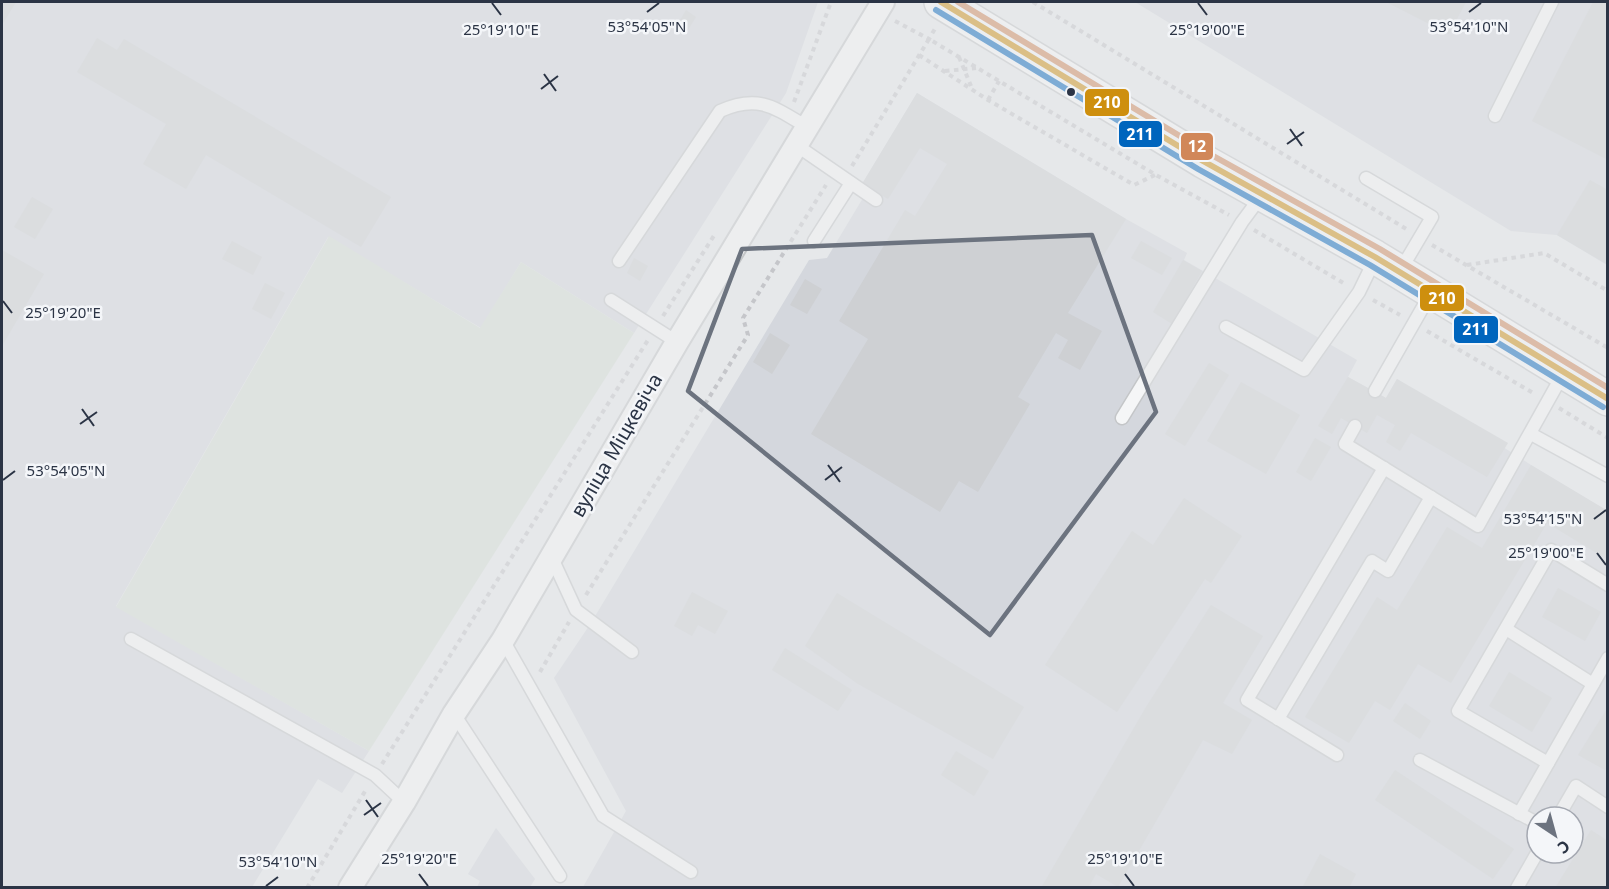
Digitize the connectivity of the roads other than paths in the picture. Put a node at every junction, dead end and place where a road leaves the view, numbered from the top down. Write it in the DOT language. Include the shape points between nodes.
graph roads {
  1 [pos="1552,2"];
  2 [pos="945,4"];
  3 [pos="880,7"];
  4 [pos="1495,116"];
  5 [pos="797,130"];
  6 [pos="1366,178"];
  7 [pos="848,180"];
  8 [pos="1263,194"];
  9 [pos="876,200"];
  10 [pos="814,241"];
  11 [pos="619,261"];
  12 [pos="1387,265"];
  13 [pos="1432,292"];
  14 [pos="611,300"];
  15 [pos="1226,327"];
  16 [pos="677,342"];
  17 [pos="1564,373"];
  18 [pos="1374,391"];
  19 [pos="1608,399"];
  20 [pos="1122,418"];
  21 [pos="1355,426"];
  22 [pos="1531,434"];
  23 [pos="1384,468"];
  24 [pos="1608,476"];
  25 [pos="1431,497"];
  26 [pos="551,556"];
  27 [pos="1608,585"];
  28 [pos="1506,629"];
  29 [pos="131,639"];
  30 [pos="503,640"];
  31 [pos="632,652"];
  32 [pos="1608,658"];
  33 [pos="1593,684"];
  34 [pos="454,714"];
  35 [pos="1278,719"];
  36 [pos="1337,755"];
  37 [pos="1420,760"];
  38 [pos="1548,763"];
  39 [pos="404,802"];
  40 [pos="1565,805"];
  41 [pos="1608,807"];
  42 [pos="1519,814"];
  43 [pos="1525,817"];
  44 [pos="1530,865"];
  45 [pos="691,872"];
  46 [pos="560,876"];
  47 [pos="350,888"];
  48 [pos="1517,888"];
  1 -- 4 [label="lane"];
  2 -- 8 [label="main road"];
  3 -- 5 [label="street, вуліца Міцкевіча"];
  5 -- 7 [label="lane"];
  5 -- 11 [label="lane" via="773,107 755,102 720,111"];
  5 -- 16 [label="street, вуліца Міцкевіча"];
  6 -- 12 [label="lane" via="1432,217 1420,237"];
  7 -- 9 [label="lane"];
  7 -- 10 [label="lane"];
  8 -- 12 [label="main road"];
  8 -- 20 [label="lane"];
  12 -- 13 [label="main road"];
  12 -- 15 [label="lane" via="1359,292 1304,370"];
  13 -- 17 [label="main road"];
  13 -- 18 [label="lane"];
  14 -- 16 [label="lane"];
  16 -- 26 [label="street, вуліца Міцкевіча"];
  17 -- 19 [label="main road"];
  17 -- 22 [label="lane"];
  21 -- 23 [label="lane" via="1345,444"];
  22 -- 24 [label="lane"];
  22 -- 25 [label="lane" via="1478,526"];
  23 -- 25 [label="lane"];
  23 -- 35 [label="lane" via="1247,700"];
  25 -- 35 [label="lane" via="1388,571 1372,561"];
  26 -- 30 [label="street, вуліца Міцкевіча"];
  26 -- 31 [label="lane" via="576,610"];
  27 -- 28 [label="lane" via="1551,550"];
  28 -- 33 [label="lane"];
  28 -- 38 [label="lane" via="1458,711"];
  29 -- 39 [label="lane" via="375,775"];
  30 -- 34 [label="street, вуліца Міцкевіча"];
  30 -- 45 [label="lane" via="603,816"];
  32 -- 33 [label="lane"];
  33 -- 38 [label="lane"];
  34 -- 39 [label="street, вуліца Міцкевіча"];
  34 -- 46 [label="lane"];
  35 -- 36 [label="lane"];
  37 -- 42 [label="lane"];
  38 -- 42 [label="lane"];
  39 -- 47 [label="street, вуліца Міцкевіча"];
  40 -- 41 [label="lane" via="1576,786"];
  42 -- 43 [label="lane"];
  44 -- 48 [label="lane"];
}
